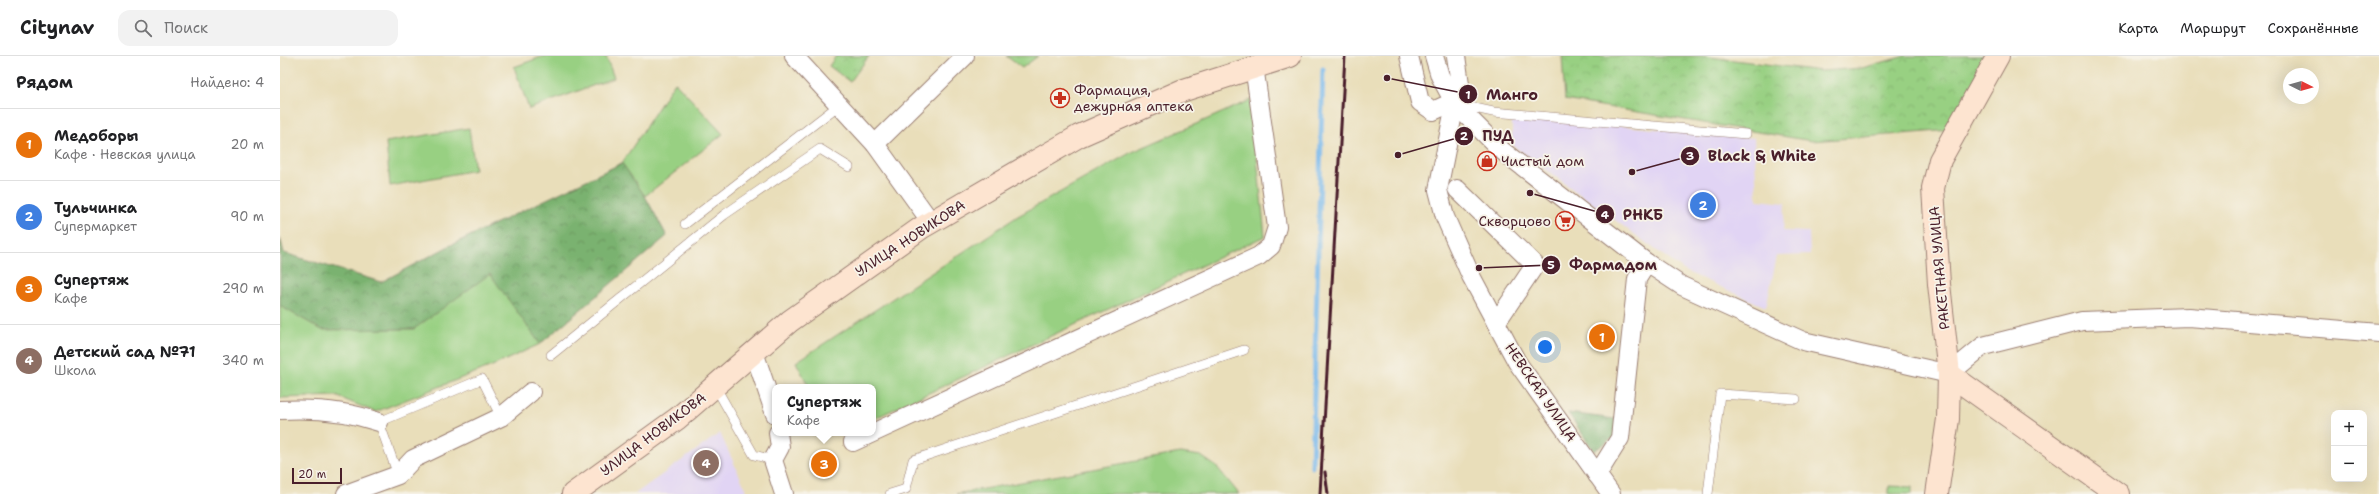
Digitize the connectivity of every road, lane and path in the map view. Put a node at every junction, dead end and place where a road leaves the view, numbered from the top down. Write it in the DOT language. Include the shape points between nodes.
graph roads {
  1 [pos="794,56"];
  2 [pos="965,56"];
  3 [pos="1409,56"];
  4 [pos="1434,56"];
  5 [pos="1456,56"];
  6 [pos="1998,56"];
  7 [pos="1285,57"];
  8 [pos="1254,66"];
  9 [pos="1455,103"];
  10 [pos="839,104"];
  11 [pos="1746,134"];
  12 [pos="875,144"];
  13 [pos="849,167"];
  14 [pos="1457,189"];
  15 [pos="931,222"];
  16 [pos="685,224"];
  17 [pos="1647,263"];
  18 [pos="1496,323"];
  19 [pos="2379,333"];
  20 [pos="1244,350"];
  21 [pos="754,352"];
  22 [pos="551,355"];
  23 [pos="1949,374"];
  24 [pos="715,386"];
  25 [pos="531,392"];
  26 [pos="1796,399"];
  27 [pos="772,405"];
  28 [pos="280,410"];
  29 [pos="501,417"];
  30 [pos="379,422"];
  31 [pos="876,431"];
  32 [pos="778,436"];
  33 [pos="866,436"];
  34 [pos="853,442"];
  35 [pos="773,460"];
  36 [pos="398,475"];
  37 [pos="1597,475"];
  38 [pos="346,494"];
  39 [pos="573,494"];
  40 [pos="784,494"];
  41 [pos="890,494"];
  42 [pos="1611,494"];
  43 [pos="1708,494"];
  44 [pos="1937,494"];
  45 [pos="2118,494"];
  1 -- 10 [label="street"];
  2 -- 12 [label="street"];
  3 -- 9 [label="street" via="1420,102 1433,111"];
  4 -- 9 [label="street" via="1440,76"];
  5 -- 9 [label="street, НЕВСКАЯ УЛИЦА" via="1462,98"];
  6 -- 23 [label="main road, РАКЕТНАЯ УЛИЦА" via="1940,160 1933,188 1939,284"];
  7 -- 8 [label="main road, УЛИЦА НОВИКОВА"];
  8 -- 15 [label="main road, УЛИЦА НОВИКОВА" via="1181,91 1079,136"];
  8 -- 31 [label="street" via="1277,228 1271,246 1259,256"];
  9 -- 11 [label="lane" via="1493,112"];
  9 -- 17 [label="street" via="1500,149"];
  9 -- 18 [label="street, НЕВСКАЯ УЛИЦА" via="1438,190 1445,217 1468,270"];
  10 -- 12 [label="street"];
  10 -- 16 [label="lane"];
  12 -- 15 [label="street"];
  13 -- 22 [label="lane" via="820,149 724,215"];
  14 -- 18 [label="street" via="1535,265"];
  15 -- 21 [label="main road, УЛИЦА НОВИКОВА" via="797,316"];
  17 -- 23 [label="street" via="1682,286 1803,341"];
  17 -- 37 [label="street" via="1637,279 1620,438"];
  18 -- 37 [label="street, НЕВСКАЯ УЛИЦА" via="1517,362"];
  19 -- 23 [label="street" via="2189,317 2082,321 1982,346"];
  20 -- 41 [label="lane" via="913,460 906,489"];
  21 -- 24 [label="main road, УЛИЦА НОВИКОВА"];
  21 -- 27 [label="street"];
  23 -- 44 [label="main road, РАКЕТНАЯ УЛИЦА" via="1948,419"];
  23 -- 45 [label="main road"];
  24 -- 35 [label="lane" via="754,455"];
  24 -- 39 [label="main road, УЛИЦА НОВИКОВА" via="678,418"];
  25 -- 29 [label="street"];
  26 -- 43 [label="lane" via="1720,394"];
  28 -- 30 [label="street" via="310,408 360,416"];
  29 -- 30 [label="lane" via="482,379"];
  29 -- 36 [label="street" via="413,459"];
  30 -- 36 [label="lane"];
  32 -- 35 [label="street" via="780,447"];
  33 -- 34 [label="street"];
  35 -- 40 [label="street"];
  36 -- 38 [label="street"];
  37 -- 42 [label="street, НЕВСКАЯ УЛИЦА"];
}
